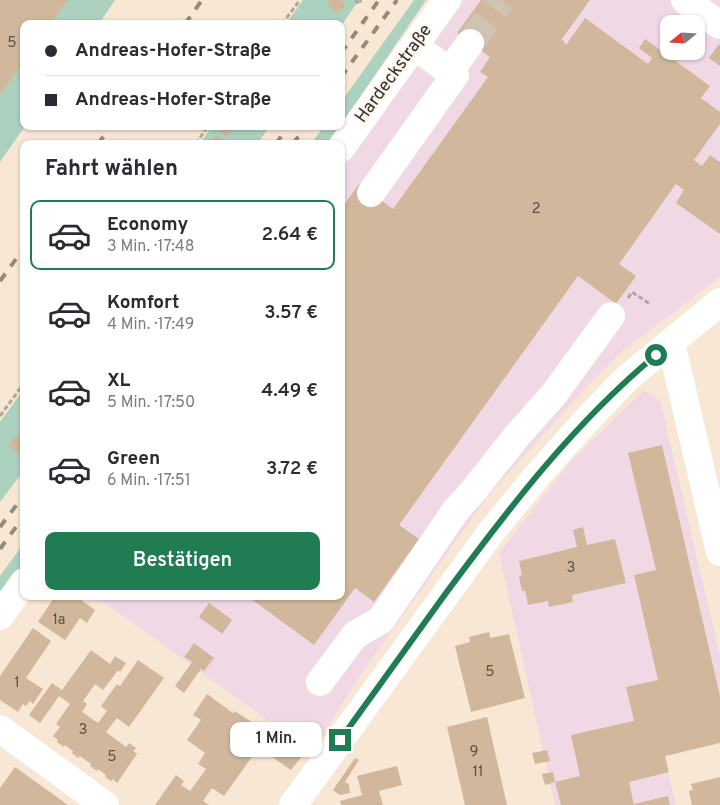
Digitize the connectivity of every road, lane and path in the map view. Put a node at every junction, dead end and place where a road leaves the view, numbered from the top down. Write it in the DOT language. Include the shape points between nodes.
graph roads {
  1 [pos="300,0"];
  2 [pos="355,0"];
  3 [pos="361,0"];
  4 [pos="447,0"];
  5 [pos="685,0"];
  6 [pos="285,20"];
  7 [pos="720,25"];
  8 [pos="470,43"];
  9 [pos="414,46"];
  10 [pos="450,71"];
  11 [pos="345,142"];
  12 [pos="372,193"];
  13 [pos="720,302"];
  14 [pos="612,316"];
  15 [pos="670,343"];
  16 [pos="20,388"];
  17 [pos="0,416"];
  18 [pos="720,552"];
  19 [pos="20,588"];
  20 [pos="385,614"];
  21 [pos="0,616"];
  22 [pos="415,636"];
  23 [pos="320,682"];
  24 [pos="0,729"];
  25 [pos="105,805"];
  26 [pos="293,805"];
  1 -- 6 [label="path"];
  2 -- 3 [label="path" via="359,4"];
  4 -- 9 [label="street, Hardeckstraße"];
  5 -- 7 [label="street"];
  8 -- 10 [label="street"];
  9 -- 10 [label="street"];
  9 -- 11 [label="street, Hardeckstraße"];
  10 -- 12 [label="street" via="455,76"];
  13 -- 15 [label="street"];
  14 -- 20 [label="street" via="554,394 456,510"];
  15 -- 18 [label="street"];
  15 -- 22 [label="street" via="626,379 542,469"];
  16 -- 17 [label="path"];
  19 -- 21 [label="street"];
  20 -- 22 [label="street"];
  20 -- 23 [label="street" via="381,620 355,635"];
  22 -- 26 [label="street"];
  24 -- 25 [label="street"];
}
